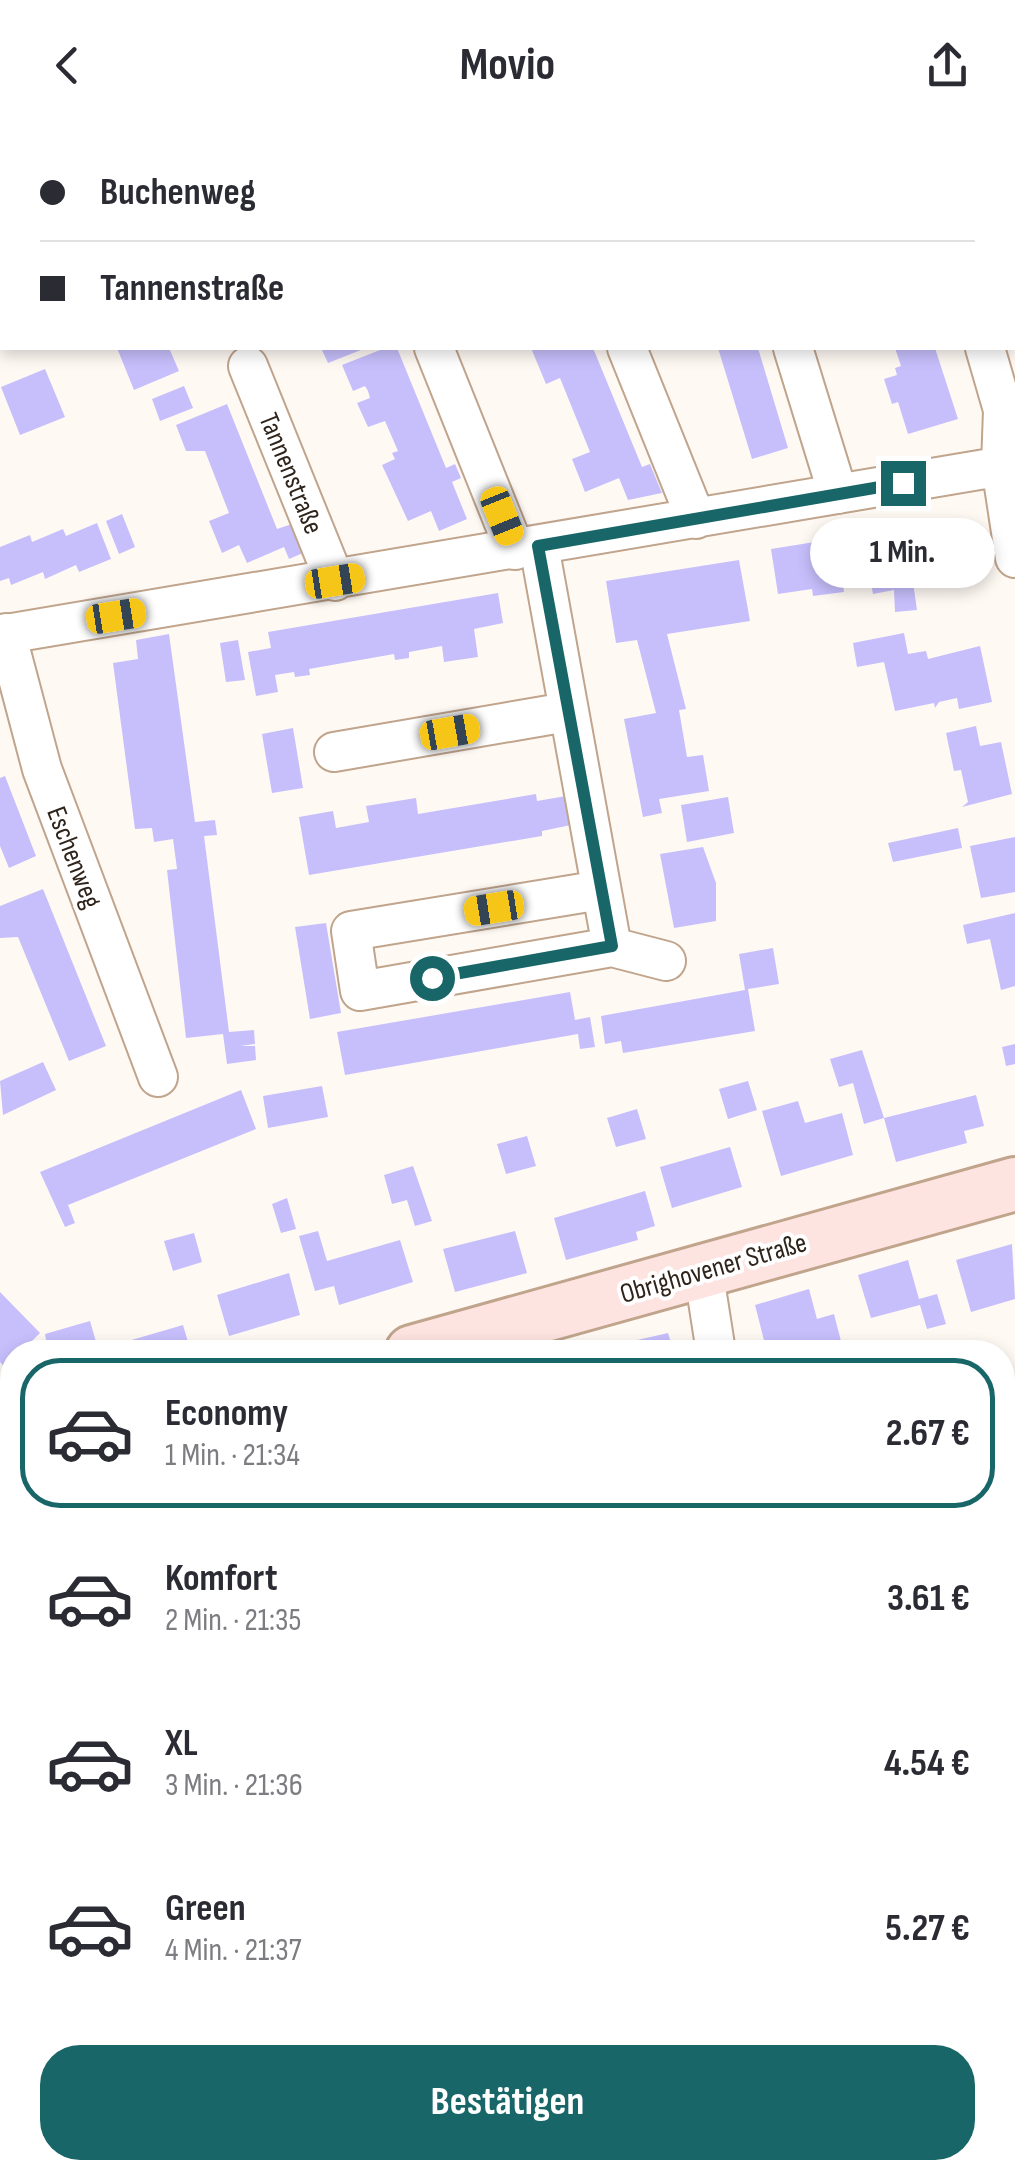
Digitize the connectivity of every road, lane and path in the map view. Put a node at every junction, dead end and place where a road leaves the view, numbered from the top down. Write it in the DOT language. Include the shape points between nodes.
graph roads {
  1 [pos="435,350"];
  2 [pos="628,350"];
  3 [pos="794,350"];
  4 [pos="986,350"];
  5 [pos="248,366"];
  6 [pos="1008,465"];
  7 [pos="838,494"];
  8 [pos="696,519"];
  9 [pos="527,548"];
  10 [pos="1015,558"];
  11 [pos="335,581"];
  12 [pos="3,634"];
  13 [pos="567,712"];
  14 [pos="334,752"];
  15 [pos="601,890"];
  16 [pos="612,946"];
  17 [pos="666,961"];
  18 [pos="158,1076"];
  19 [pos="1015,1184"];
  20 [pos="703,1268"];
  21 [pos="454,1340"];
  22 [pos="714,1340"];
  1 -- 9 [label="street"];
  2 -- 8 [label="street"];
  3 -- 7 [label="street"];
  4 -- 6 [label="street" via="1003,410"];
  5 -- 11 [label="street, Tannenstraße"];
  6 -- 7 [label="street"];
  6 -- 10 [label="street"];
  7 -- 8 [label="street"];
  8 -- 9 [label="street"];
  9 -- 11 [label="street"];
  9 -- 13 [label="street"];
  11 -- 12 [label="street"];
  12 -- 18 [label="street, Eschenweg" via="42,769"];
  13 -- 14 [label="street"];
  13 -- 15 [label="street"];
  15 -- 16 [label="street"];
  15 -- 16 [label="street" via="351,931 360,991"];
  16 -- 17 [label="street"];
  19 -- 20 [label="street, Obrighovener Straße"];
  20 -- 21 [label="street, Obrighovener Straße"];
  20 -- 22 [label="street"];
}
